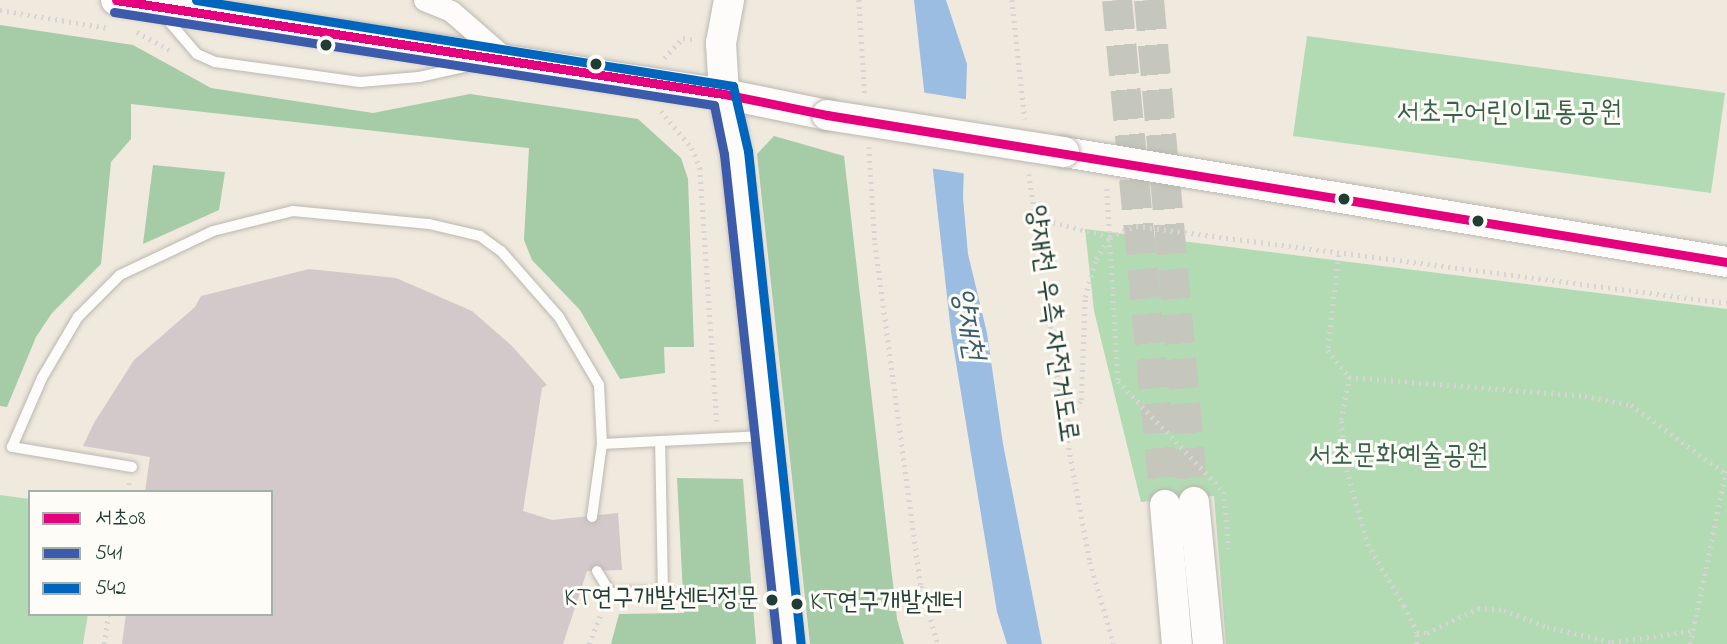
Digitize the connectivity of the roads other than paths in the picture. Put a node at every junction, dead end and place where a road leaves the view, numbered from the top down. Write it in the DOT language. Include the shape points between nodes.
graph roads {
  1 [pos="729,0"];
  2 [pos="432,1"];
  3 [pos="167,3"];
  4 [pos="113,14"];
  5 [pos="507,60"];
  6 [pos="724,94"];
  7 [pos="1727,262"];
  8 [pos="767,436"];
  9 [pos="660,441"];
  10 [pos="602,444"];
  11 [pos="6,446"];
  12 [pos="132,467"];
  13 [pos="592,517"];
  14 [pos="597,571"];
  15 [pos="789,644"];
  16 [pos="1178,644"];
  17 [pos="1208,644"];
  1 -- 6 [label="street" via="721,43"];
  2 -- 5 [label="street"];
  3 -- 4 [label="street"];
  3 -- 5 [label="street"];
  3 -- 5 [label="lane" via="197,54 215,62 360,82 419,77"];
  5 -- 6 [label="street"];
  6 -- 7 [label="street, bridge" via="827,115"];
  6 -- 8 [label="street" via="736,152"];
  8 -- 9 [label="lane"];
  8 -- 15 [label="street"];
  9 -- 10 [label="lane"];
  9 -- 14 [label="lane" via="663,593 610,593"];
  10 -- 11 [label="lane" via="599,385 559,317 490,243 480,236 429,224 293,211 214,231 120,275 78,317"];
  10 -- 13 [label="lane"];
  11 -- 12 [label="lane"];
  16 -- 17 [label="street" via="1180,504"];
}
